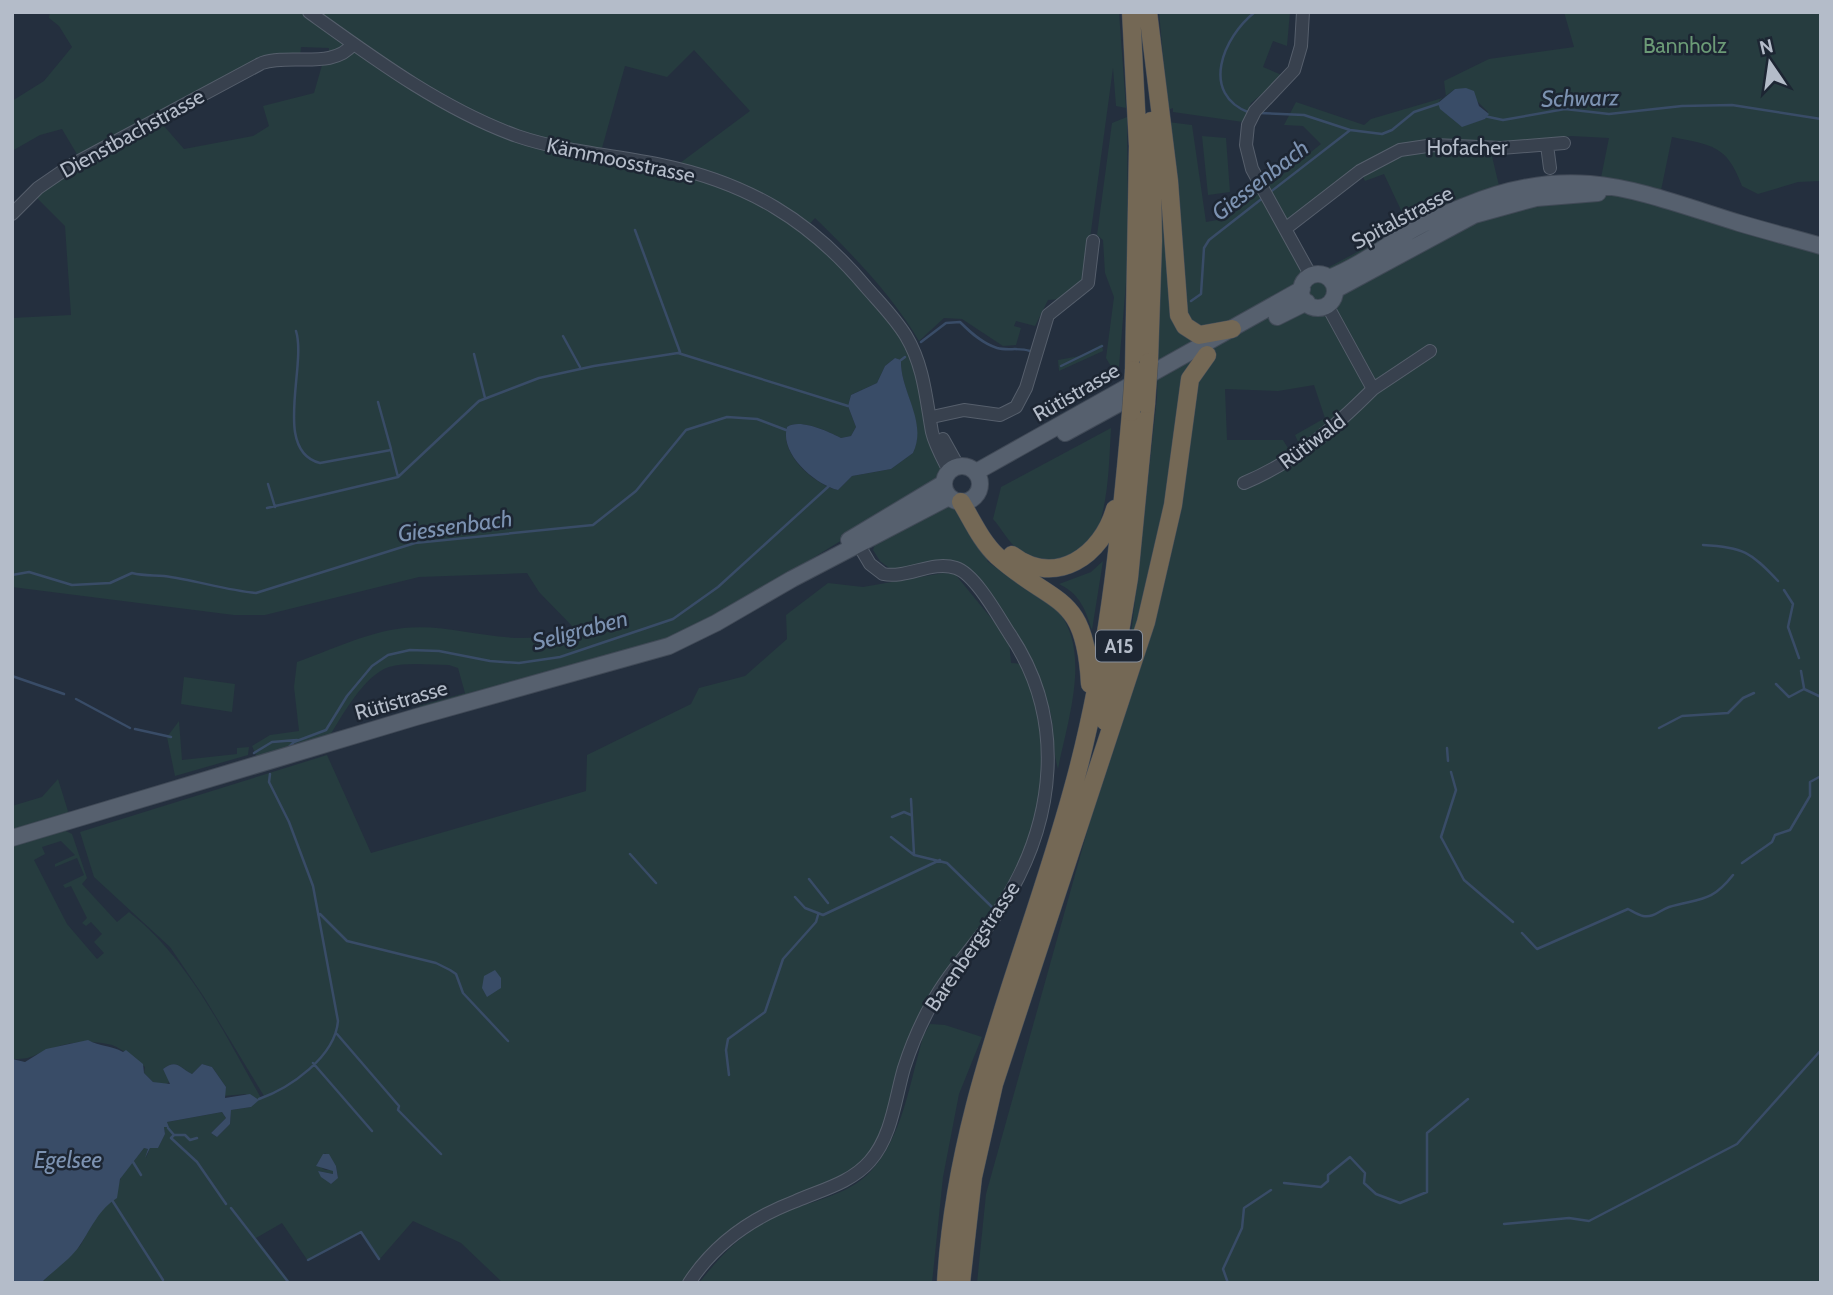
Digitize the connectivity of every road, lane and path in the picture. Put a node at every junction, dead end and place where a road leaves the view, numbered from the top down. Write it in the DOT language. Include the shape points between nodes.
graph roads {
  1 [pos="309,12"];
  2 [pos="1131,12"];
  3 [pos="1147,12"];
  4 [pos="1303,12"];
  5 [pos="353,44"];
  6 [pos="1564,143"];
  7 [pos="1547,145"];
  8 [pos="1550,168"];
  9 [pos="12,214"];
  10 [pos="1285,229"];
  11 [pos="1093,241"];
  12 [pos="1821,246"];
  13 [pos="1306,289"];
  14 [pos="1330,291"];
  15 [pos="1232,329"];
  16 [pos="1430,351"];
  17 [pos="1201,354"];
  18 [pos="1141,366"];
  19 [pos="1373,389"];
  20 [pos="1139,408"];
  21 [pos="932,417"];
  22 [pos="1127,458"];
  23 [pos="978,476"];
  24 [pos="1244,483"];
  25 [pos="956,486"];
  26 [pos="857,541"];
  27 [pos="1091,715"];
  28 [pos="12,838"];
  29 [pos="1060,882"];
  30 [pos="689,1283"];
  31 [pos="946,1283"];
  32 [pos="961,1283"];
  1 -- 5 [label="street, Kämmoosstrasse"];
  2 -- 18 [label="highway, A15"];
  3 -- 15 [label="highway" via="1166,158 1179,315 1185,326 1199,335"];
  3 -- 18 [label="highway, A15" via="1152,146"];
  4 -- 10 [label="street" via="1294,70 1260,104 1250,119 1246,138 1248,158"];
  5 -- 9 [label="street, Dienstbachstrasse" via="334,57 284,58 261,64 70,166"];
  5 -- 21 [label="street, Kämmoosstrasse" via="458,108 513,135 680,169 750,194 788,214 836,253 900,328 919,364"];
  6 -- 7 [label="street, Hofacher"];
  7 -- 8 [label="street"];
  7 -- 10 [label="street, Hofacher" via="1434,145 1401,150 1360,171"];
  10 -- 13 [label="street"];
  11 -- 21 [label="street" via="1088,282 1048,315 1016,407 1000,415 964,410"];
  12 -- 14 [label="main road, Spitalstrasse" via="1661,196 1577,194 1501,206 1451,226"];
  13 -- 14 [label="main road" via="1320,274"];
  13 -- 14 [label="main road" via="1317,307"];
  13 -- 15 [label="main road"];
  13 -- 17 [label="main road"];
  14 -- 19 [label="street"];
  15 -- 17 [label="main road"];
  16 -- 19 [label="street, Rütiwald"];
  17 -- 23 [label="main road, Rütistrasse"];
  17 -- 29 [label="highway" via="1190,379 1173,505 1146,622"];
  18 -- 20 [label="highway, A15, bridge"];
  19 -- 24 [label="street, Rütiwald" via="1330,432 1294,458"];
  20 -- 22 [label="highway, A15"];
  20 -- 29 [label="highway, A15" via="1132,551 1114,679 1093,774"];
  21 -- 25 [label="street, Kämmoosstrasse"];
  22 -- 25 [label="highway" via="1103,538 1087,556 1062,568 1034,566 1015,557"];
  22 -- 27 [label="highway, A15" via="1114,578"];
  23 -- 25 [label="main road" via="979,490"];
  23 -- 25 [label="main road" via="968,466"];
  25 -- 26 [label="main road, Rütistrasse"];
  25 -- 27 [label="highway" via="991,550 1054,595 1073,615 1088,651"];
  26 -- 28 [label="main road, Rütistrasse" via="701,631 646,653"];
  26 -- 30 [label="street, Barenbergstrasse" via="873,568 887,575 944,566 961,570 996,613 1023,655 1043,704 1048,742 1042,809 1008,897 944,983 919,1029 876,1154 850,1177 743,1227 713,1252"];
  27 -- 31 [label="highway, A15" via="1066,813 973,1105 954,1196"];
  29 -- 32 [label="highway, A15" via="988,1106 973,1177"];
}
